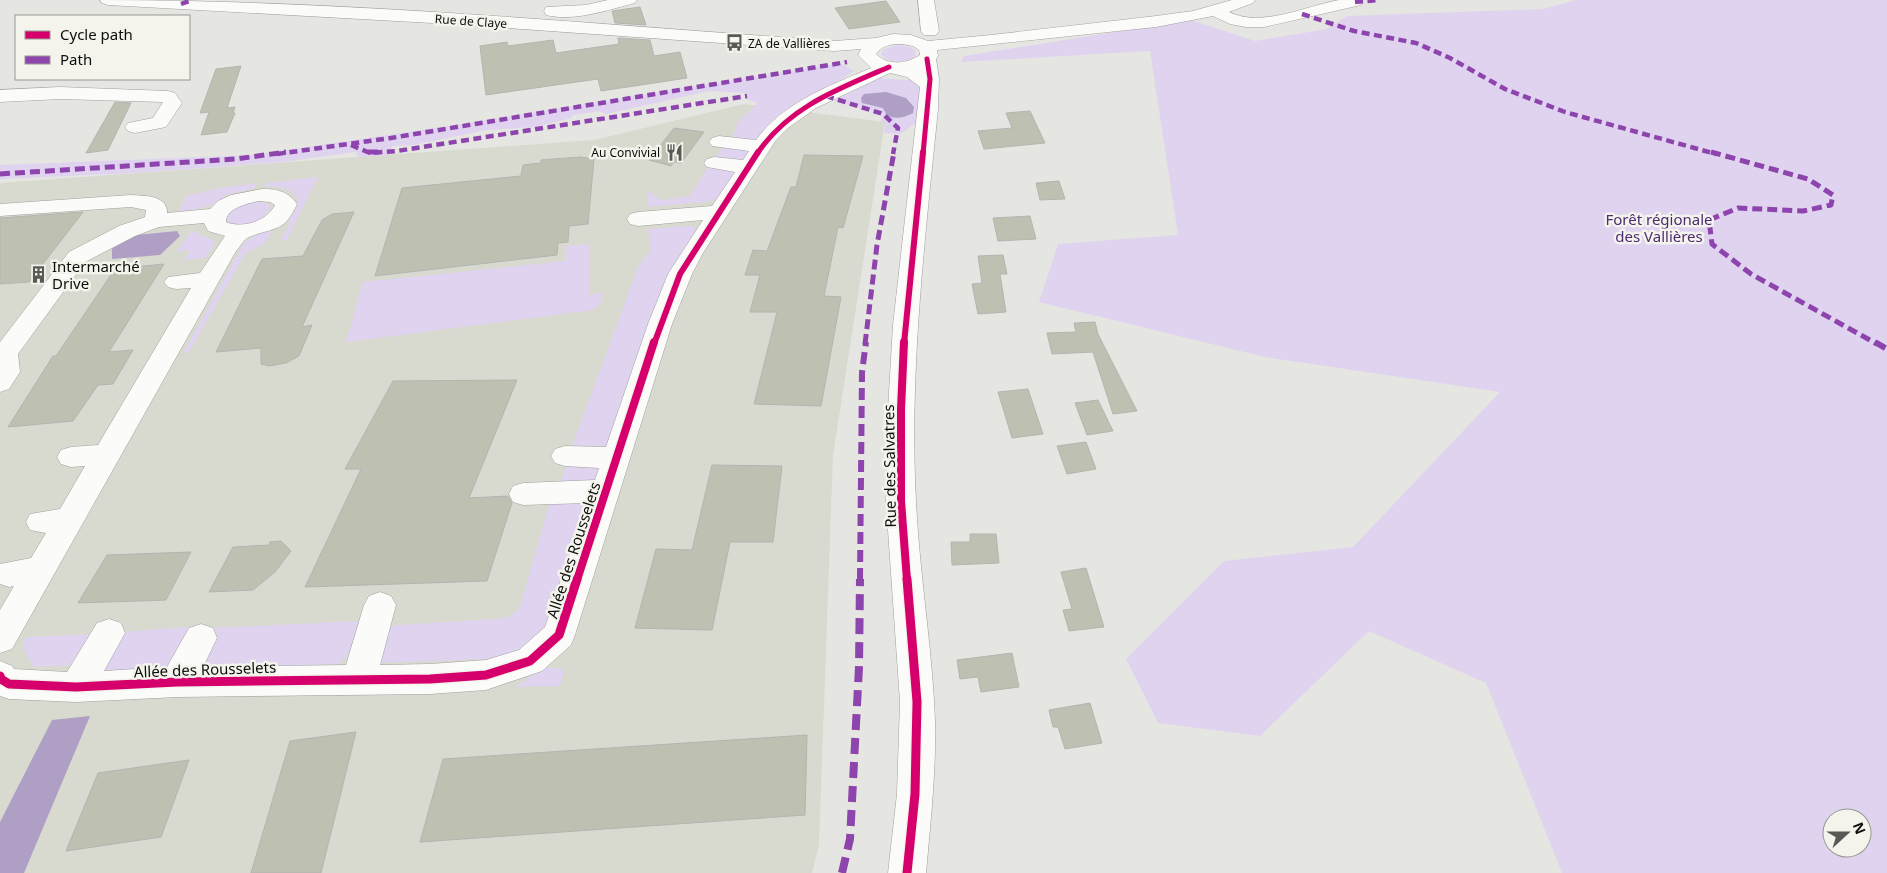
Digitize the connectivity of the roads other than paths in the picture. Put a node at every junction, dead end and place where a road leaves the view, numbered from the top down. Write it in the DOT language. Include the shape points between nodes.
graph roads {
  1 [pos="108,0"];
  2 [pos="926,0"];
  3 [pos="1246,0"];
  4 [pos="633,1"];
  5 [pos="472,2"];
  6 [pos="1355,2"];
  7 [pos="205,6"];
  8 [pos="526,8"];
  9 [pos="1216,10"];
  10 [pos="178,15"];
  11 [pos="450,19"];
  12 [pos="927,49"];
  13 [pos="872,53"];
  14 [pos="891,67"];
  15 [pos="74,80"];
  16 [pos="852,82"];
  17 [pos="60,93"];
  18 [pos="0,96"];
  19 [pos="135,127"];
  20 [pos="720,142"];
  21 [pos="755,157"];
  22 [pos="714,163"];
  23 [pos="0,210"];
  24 [pos="719,212"];
  25 [pos="216,215"];
  26 [pos="279,216"];
  27 [pos="164,220"];
  28 [pos="638,220"];
  29 [pos="241,231"];
  30 [pos="274,241"];
  31 [pos="208,280"];
  32 [pos="176,282"];
  33 [pos="2,353"];
  34 [pos="0,383"];
  35 [pos="109,454"];
  36 [pos="565,456"];
  37 [pos="71,457"];
  38 [pos="617,458"];
  39 [pos="607,491"];
  40 [pos="523,494"];
  41 [pos="70,519"];
  42 [pos="41,522"];
  43 [pos="40,569"];
  44 [pos="9,574"];
  45 [pos="380,605"];
  46 [pos="109,633"];
  47 [pos="201,638"];
  48 [pos="0,639"];
  49 [pos="0,676"];
  50 [pos="359,679"];
  51 [pos="177,682"];
  52 [pos="76,687"];
  53 [pos="907,873"];
  1 -- 7 [label="street, Rue de Claye"];
  2 -- 12 [label="street, Rue des Salvatres"];
  3 -- 9 [label="street"];
  4 -- 8 [label="street" via="564,12"];
  5 -- 11 [label="street"];
  6 -- 9 [label="street" via="1250,23 1233,20"];
  7 -- 10 [label="street"];
  7 -- 11 [label="street, Rue de Claye"];
  9 -- 12 [label="street"];
  11 -- 13 [label="street, Rue de Claye" via="834,46"];
  12 -- 13 [label="street" via="911,40 896,39"];
  12 -- 14 [label="street" via="913,73"];
  12 -- 53 [label="street, Rue des Salvatres" via="901,409 901,500 917,702"];
  13 -- 14 [label="street, Rue de Claye" via="876,64"];
  13 -- 16 [label="street, Allée des Rousselets"];
  14 -- 16 [label="street, Allée des Rousselets"];
  15 -- 17 [label="street"];
  16 -- 21 [label="street, Allée des Rousselets" via="782,122"];
  17 -- 18 [label="street"];
  17 -- 19 [label="street" via="168,97 173,103 159,123"];
  20 -- 21 [label="street"];
  21 -- 22 [label="street"];
  21 -- 24 [label="street, Allée des Rousselets"];
  23 -- 27 [label="street" via="131,201 157,207"];
  24 -- 28 [label="street"];
  24 -- 38 [label="street, Allée des Rousselets" via="680,274 660,324"];
  25 -- 26 [label="street" via="228,204 268,194 277,196 286,204"];
  25 -- 27 [label="street"];
  25 -- 29 [label="street" via="216,226"];
  26 -- 29 [label="street" via="263,226"];
  26 -- 30 [label="street" via="282,225"];
  27 -- 33 [label="street" via="127,231 77,257"];
  29 -- 31 [label="street"];
  31 -- 32 [label="street"];
  31 -- 35 [label="street"];
  33 -- 34 [label="street" via="7,372"];
  35 -- 37 [label="street"];
  35 -- 41 [label="street"];
  36 -- 38 [label="street"];
  38 -- 39 [label="street, Allée des Rousselets"];
  39 -- 40 [label="street"];
  39 -- 50 [label="street, Allée des Rousselets" via="559,634 530,661 483,682 430,678"];
  41 -- 42 [label="street"];
  41 -- 43 [label="street"];
  43 -- 44 [label="street"];
  43 -- 48 [label="street"];
  45 -- 50 [label="street"];
  46 -- 52 [label="street"];
  47 -- 51 [label="street"];
  49 -- 52 [label="street, Allée des Rousselets" via="9,684"];
  50 -- 51 [label="street, Allée des Rousselets"];
  51 -- 52 [label="street, Allée des Rousselets"];
}
